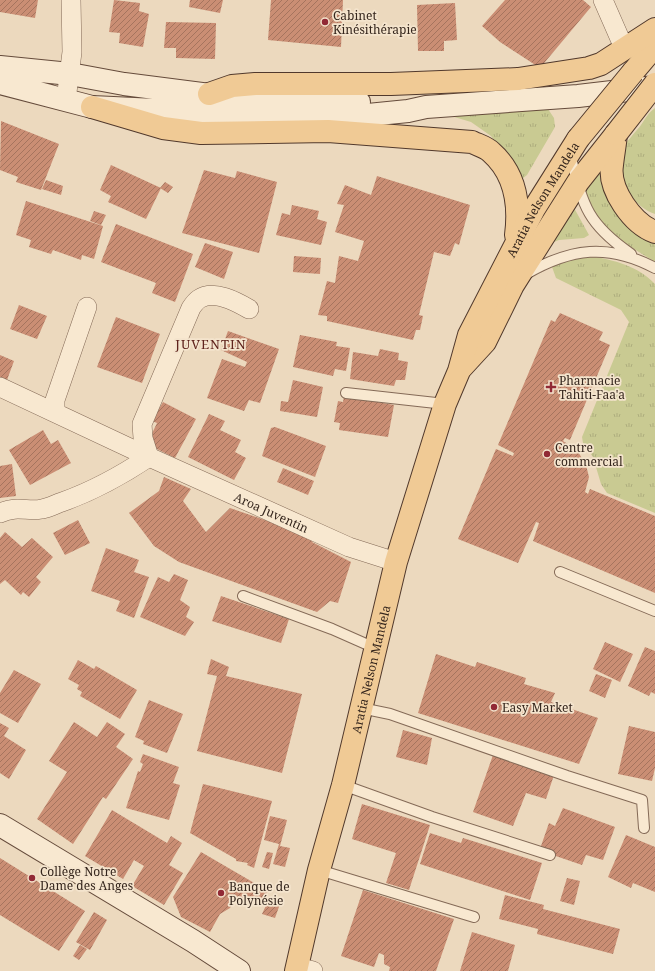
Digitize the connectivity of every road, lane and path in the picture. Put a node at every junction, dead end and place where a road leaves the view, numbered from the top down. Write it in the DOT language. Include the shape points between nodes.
graph roads {
  1 [pos="71,0"];
  2 [pos="603,0"];
  3 [pos="655,29"];
  4 [pos="655,46"];
  5 [pos="624,48"];
  6 [pos="0,67"];
  7 [pos="70,74"];
  8 [pos="0,83"];
  9 [pos="655,84"];
  10 [pos="655,87"];
  11 [pos="209,94"];
  12 [pos="66,100"];
  13 [pos="92,107"];
  14 [pos="426,107"];
  15 [pos="616,134"];
  16 [pos="574,146"];
  17 [pos="578,182"];
  18 [pos="655,232"];
  19 [pos="514,248"];
  20 [pos="637,259"];
  21 [pos="655,268"];
  22 [pos="516,280"];
  23 [pos="87,307"];
  24 [pos="250,309"];
  25 [pos="459,371"];
  26 [pos="0,387"];
  27 [pos="346,393"];
  28 [pos="445,404"];
  29 [pos="56,412"];
  30 [pos="149,457"];
  31 [pos="0,513"];
  32 [pos="396,562"];
  33 [pos="560,572"];
  34 [pos="243,596"];
  35 [pos="655,611"];
  36 [pos="375,648"];
  37 [pos="361,708"];
  38 [pos="343,785"];
  39 [pos="0,825"];
  40 [pos="644,828"];
  41 [pos="550,855"];
  42 [pos="319,870"];
  43 [pos="474,917"];
  44 [pos="302,970"];
  45 [pos="239,971"];
  1 -- 7 [label="street"];
  2 -- 5 [label="street"];
  3 -- 5 [label="main road"];
  4 -- 16 [label="main road, Aratia Nelson Mandela, bridge"];
  5 -- 11 [label="main road" via="601,64 589,68 518,79 399,84 255,84 232,86"];
  6 -- 7 [label="main road"];
  7 -- 11 [label="main road" via="124,84"];
  7 -- 12 [label="street"];
  8 -- 12 [label="main road"];
  9 -- 15 [label="main road, Aratia Nelson Mandela, bridge"];
  10 -- 14 [label="main road" via="578,96"];
  11 -- 14 [label="main road" via="233,98 384,102"];
  12 -- 13 [label="main road"];
  13 -- 14 [label="main road" via="313,116 358,116"];
  13 -- 19 [label="main road" via="163,128 201,133 328,131 472,142 490,151 503,166 515,188 518,209"];
  15 -- 17 [label="main road, Aratia Nelson Mandela"];
  15 -- 18 [label="main road" via="613,180 629,214"];
  16 -- 17 [label="lane"];
  16 -- 19 [label="main road, Aratia Nelson Mandela" via="534,209"];
  17 -- 20 [label="lane" via="583,202 601,231"];
  17 -- 22 [label="main road, Aratia Nelson Mandela"];
  19 -- 25 [label="main road, Aratia Nelson Mandela" via="469,335"];
  20 -- 21 [label="lane"];
  20 -- 22 [label="lane" via="616,253 579,252 545,263"];
  22 -- 25 [label="main road, Aratia Nelson Mandela" via="484,342"];
  23 -- 29 [label="street" via="55,400"];
  24 -- 30 [label="street" via="227,297 208,296 200,299 191,308 142,424"];
  25 -- 28 [label="main road, Aratia Nelson Mandela"];
  26 -- 29 [label="street, Aroa Juventin"];
  27 -- 28 [label="lane"];
  28 -- 32 [label="main road, Aratia Nelson Mandela"];
  29 -- 30 [label="street, Aroa Juventin"];
  30 -- 31 [label="street" via="130,470 79,496 41,510 8,509"];
  30 -- 32 [label="street, Aroa Juventin" via="349,547"];
  32 -- 36 [label="main road, Aratia Nelson Mandela"];
  33 -- 35 [label="lane"];
  34 -- 36 [label="lane"];
  36 -- 37 [label="main road, Aratia Nelson Mandela"];
  37 -- 38 [label="main road, Aratia Nelson Mandela"];
  37 -- 40 [label="lane" via="390,714 642,800"];
  38 -- 41 [label="lane"];
  38 -- 42 [label="main road, Aratia Nelson Mandela"];
  39 -- 45 [label="main road"];
  42 -- 43 [label="lane"];
  42 -- 44 [label="main road, Aratia Nelson Mandela"];
}
